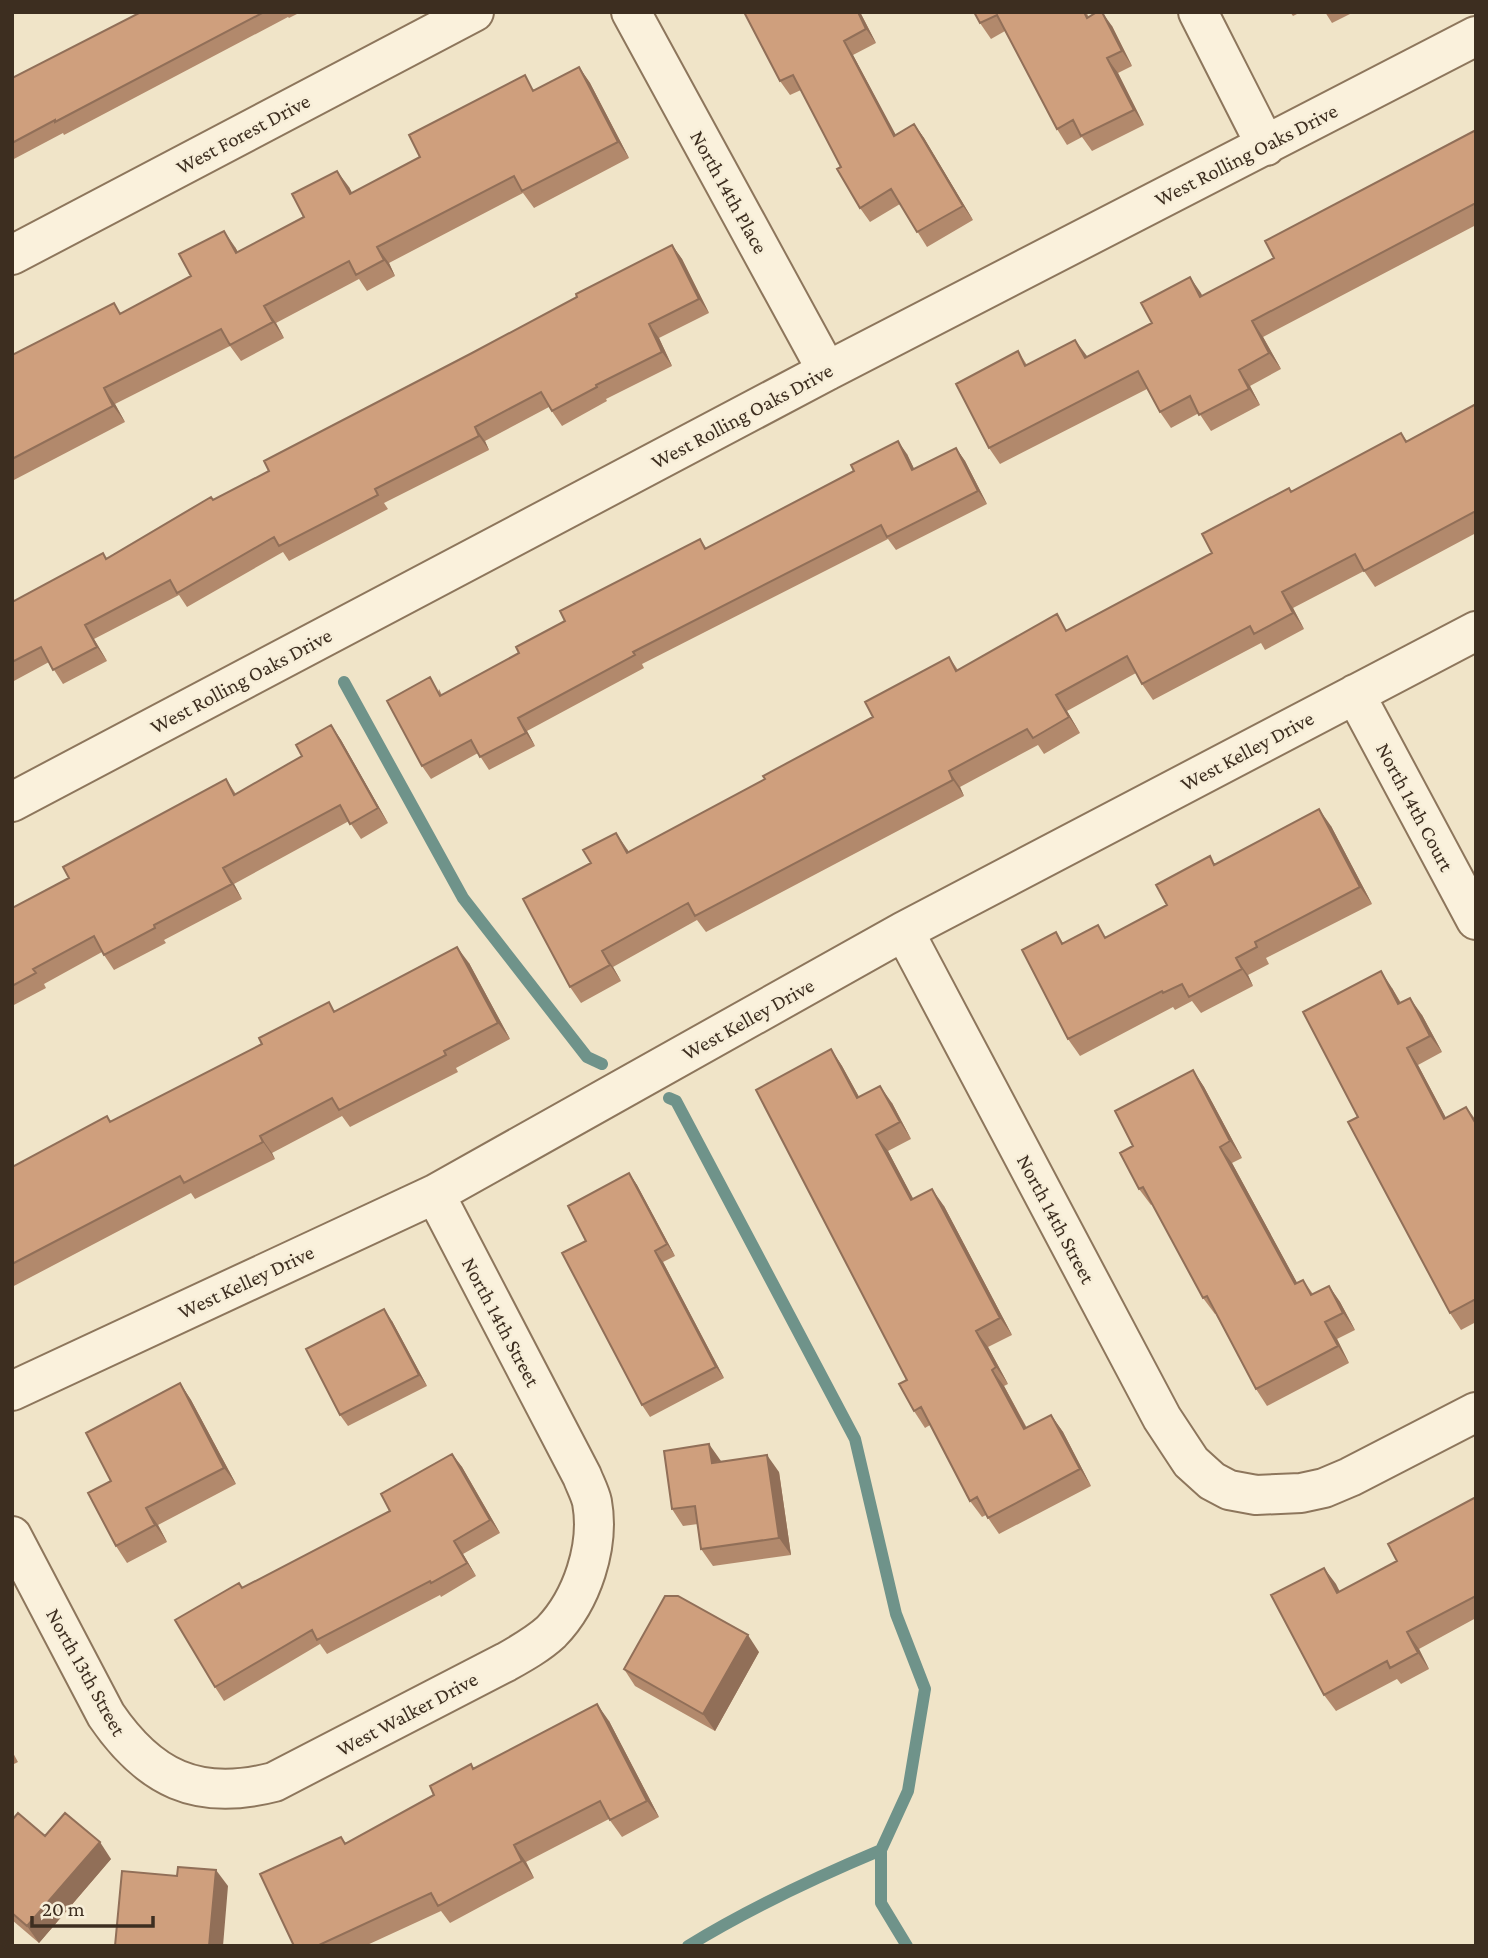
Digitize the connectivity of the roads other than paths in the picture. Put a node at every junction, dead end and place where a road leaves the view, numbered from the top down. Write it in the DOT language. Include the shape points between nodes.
graph roads {
  1 [pos="474,12"];
  2 [pos="632,12"];
  3 [pos="1198,12"];
  4 [pos="1476,36"];
  5 [pos="1266,146"];
  6 [pos="12,255"];
  7 [pos="827,371"];
  8 [pos="1476,631"];
  9 [pos="1355,694"];
  10 [pos="12,802"];
  11 [pos="1476,920"];
  12 [pos="904,931"];
  13 [pos="435,1194"];
  14 [pos="12,1391"];
  15 [pos="1476,1412"];
  16 [pos="12,1536"];
  17 [pos="586,1569"];
  18 [pos="187,1784"];
  1 -- 6 [label="street, West Forest Drive"];
  2 -- 7 [label="street, North 14th Place"];
  3 -- 5 [label="street"];
  4 -- 5 [label="street, West Rolling Oaks Drive"];
  5 -- 7 [label="street, West Rolling Oaks Drive"];
  7 -- 10 [label="street, West Rolling Oaks Drive"];
  8 -- 9 [label="street, West Kelley Drive"];
  9 -- 11 [label="street, North 14th Court"];
  9 -- 12 [label="street, West Kelley Drive"];
  12 -- 13 [label="street, West Kelley Drive"];
  12 -- 15 [label="street, North 14th Street" via="1162,1418 1191,1462 1212,1481 1229,1490 1256,1494 1324,1488"];
  13 -- 14 [label="street, West Kelley Drive"];
  13 -- 17 [label="street, North 14th Street" via="592,1500 592,1543"];
  16 -- 18 [label="street, North 13th Street" via="121,1737 148,1764"];
  17 -- 18 [label="street, West Walker Drive" via="567,1612 550,1633 506,1662 274,1782 223,1790"];
}
